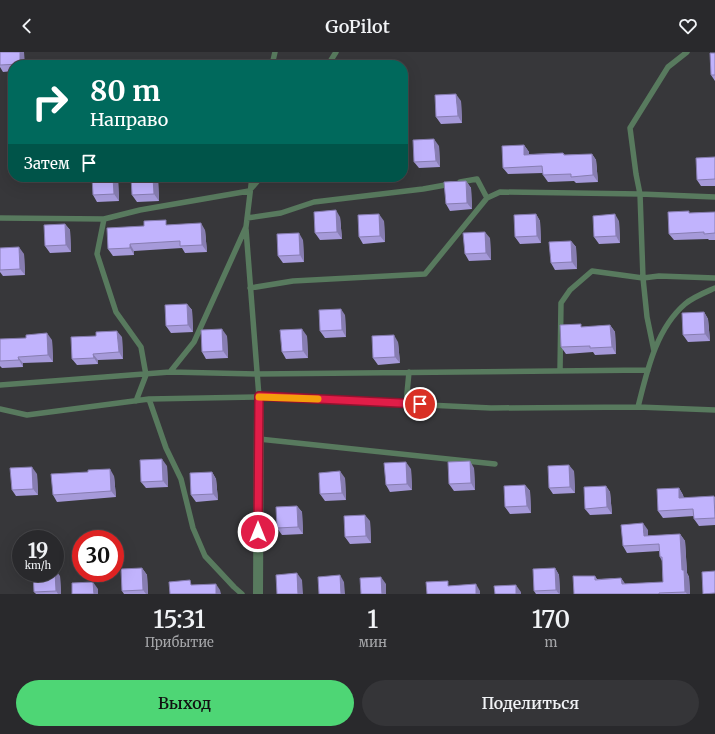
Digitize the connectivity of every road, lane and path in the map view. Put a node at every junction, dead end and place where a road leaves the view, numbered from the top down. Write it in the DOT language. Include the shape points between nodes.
graph roads {
  1 [pos="687,52"];
  2 [pos="251,182"];
  3 [pos="257,182"];
  4 [pos="249,191"];
  5 [pos="640,194"];
  6 [pos="715,197"];
  7 [pos="487,198"];
  8 [pos="0,218"];
  9 [pos="246,218"];
  10 [pos="104,219"];
  11 [pos="246,227"];
  12 [pos="643,278"];
  13 [pos="715,278"];
  14 [pos="250,288"];
  15 [pos="715,288"];
  16 [pos="654,351"];
  17 [pos="560,370"];
  18 [pos="648,370"];
  19 [pos="170,372"];
  20 [pos="409,372"];
  21 [pos="257,374"];
  22 [pos="146,375"];
  23 [pos="2,385"];
  24 [pos="0,391"];
  25 [pos="259,396"];
  26 [pos="149,399"];
  27 [pos="136,401"];
  28 [pos="406,404"];
  29 [pos="638,407"];
  30 [pos="0,409"];
  31 [pos="715,410"];
  32 [pos="259,439"];
  33 [pos="495,464"];
  34 [pos="242,594"];
  35 [pos="258,594"];
  1 -- 5 [label="lane" via="668,67 630,128"];
  2 -- 4 [label="lane"];
  3 -- 4 [label="lane"];
  4 -- 9 [label="lane"];
  4 -- 10 [label="lane" via="140,210"];
  5 -- 6 [label="lane"];
  5 -- 7 [label="lane" via="500,192"];
  5 -- 12 [label="lane"];
  7 -- 9 [label="lane" via="477,179 423,189 314,202 281,213"];
  7 -- 14 [label="lane" via="426,274 293,281"];
  8 -- 10 [label="lane"];
  9 -- 11 [label="lane"];
  10 -- 22 [label="lane" via="97,254 116,312 141,347"];
  11 -- 14 [label="lane"];
  11 -- 19 [label="lane" via="194,342"];
  12 -- 13 [label="lane"];
  12 -- 16 [label="lane"];
  12 -- 17 [label="lane" via="592,271 570,290 561,303"];
  14 -- 21 [label="lane"];
  15 -- 16 [label="lane" via="686,302 670,319"];
  16 -- 18 [label="lane"];
  17 -- 18 [label="lane"];
  17 -- 20 [label="lane"];
  18 -- 29 [label="lane"];
  19 -- 21 [label="lane"];
  19 -- 22 [label="lane"];
  20 -- 21 [label="lane"];
  20 -- 28 [label="lane"];
  21 -- 25 [label="lane"];
  22 -- 23 [label="lane"];
  22 -- 27 [label="lane"];
  23 -- 24 [label="lane"];
  25 -- 26 [label="lane"];
  25 -- 28 [label="lane"];
  25 -- 32 [label="street"];
  26 -- 27 [label="lane"];
  26 -- 34 [label="lane" via="166,448 181,479 193,528 205,556"];
  27 -- 30 [label="lane" via="27,415"];
  28 -- 29 [label="lane" via="491,408"];
  29 -- 31 [label="lane"];
  32 -- 33 [label="lane"];
  32 -- 35 [label="street"];
}
